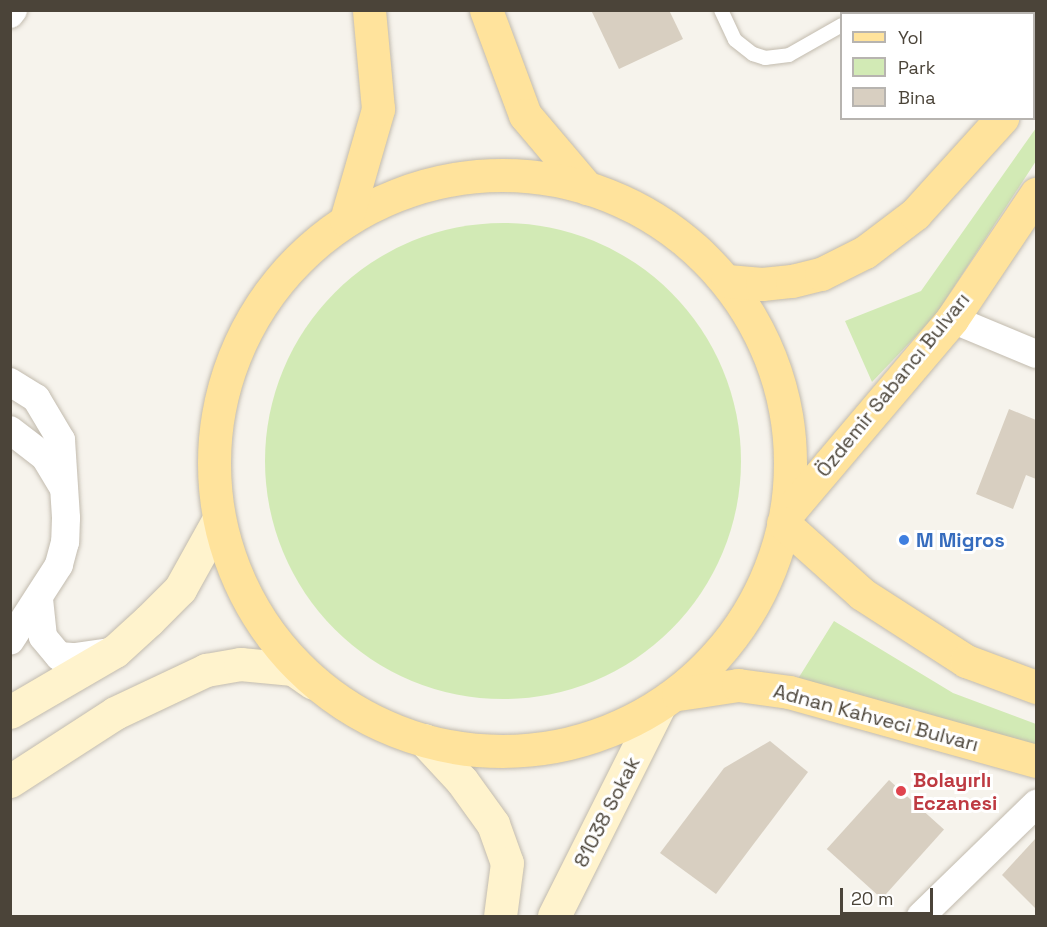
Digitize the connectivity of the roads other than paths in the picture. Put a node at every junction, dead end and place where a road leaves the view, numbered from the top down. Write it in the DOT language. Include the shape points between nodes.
graph roads {
  1 [pos="13,10"];
  2 [pos="369,10"];
  3 [pos="486,10"];
  4 [pos="721,10"];
  5 [pos="10,14"];
  6 [pos="840,26"];
  7 [pos="1000,120"];
  8 [pos="587,188"];
  9 [pos="1036,194"];
  10 [pos="346,220"];
  11 [pos="727,281"];
  12 [pos="952,319"];
  13 [pos="1036,354"];
  14 [pos="10,382"];
  15 [pos="10,430"];
  16 [pos="65,490"];
  17 [pos="219,519"];
  18 [pos="784,519"];
  19 [pos="39,599"];
  20 [pos="10,641"];
  21 [pos="115,651"];
  22 [pos="313,683"];
  23 [pos="1036,687"];
  24 [pos="668,700"];
  25 [pos="10,712"];
  26 [pos="424,740"];
  27 [pos="1036,761"];
  28 [pos="10,781"];
  29 [pos="1036,804"];
  30 [pos="500,916"];
  31 [pos="554,916"];
  32 [pos="921,916"];
  1 -- 5 [label="street"];
  2 -- 10 [label="main road" via="378,110"];
  3 -- 8 [label="main road" via="525,115"];
  4 -- 6 [label="lane" via="735,40 765,58 789,55"];
  7 -- 11 [label="main road" via="915,214 866,252 821,274 792,281"];
  8 -- 10 [label="main road" via="550,177 457,177 374,204"];
  8 -- 11 [label="main road" via="629,203 670,227 703,253"];
  9 -- 12 [label="main road, Özdemir Sabancı Bulvarı"];
  10 -- 17 [label="main road" via="306,250 271,290 245,329 217,416 213,472"];
  11 -- 18 [label="main road" via="757,327 786,402 790,461"];
  12 -- 13 [label="street"];
  12 -- 18 [label="main road, Özdemir Sabancı Bulvarı"];
  14 -- 16 [label="street" via="36,398 61,440"];
  15 -- 16 [label="street" via="45,457"];
  16 -- 19 [label="street" via="65,542 59,565"];
  17 -- 21 [label="street" via="180,589"];
  17 -- 22 [label="main road" via="246,596 278,644"];
  18 -- 23 [label="main road" via="862,594 966,661"];
  18 -- 24 [label="main road" via="754,603 730,639"];
  19 -- 20 [label="street"];
  19 -- 21 [label="street" via="42,637 59,656"];
  21 -- 25 [label="street"];
  22 -- 26 [label="main road" via="386,726"];
  22 -- 28 [label="street" via="293,669 240,664 206,670 115,713"];
  24 -- 26 [label="main road" via="617,727 577,742 536,750 485,750"];
  24 -- 27 [label="main road, Adnan Kahveci Bulvarı" via="738,685 789,692"];
  24 -- 31 [label="street, 81038 Sokak"];
  26 -- 30 [label="street" via="462,781 493,824 507,863"];
  29 -- 32 [label="street"];
}
